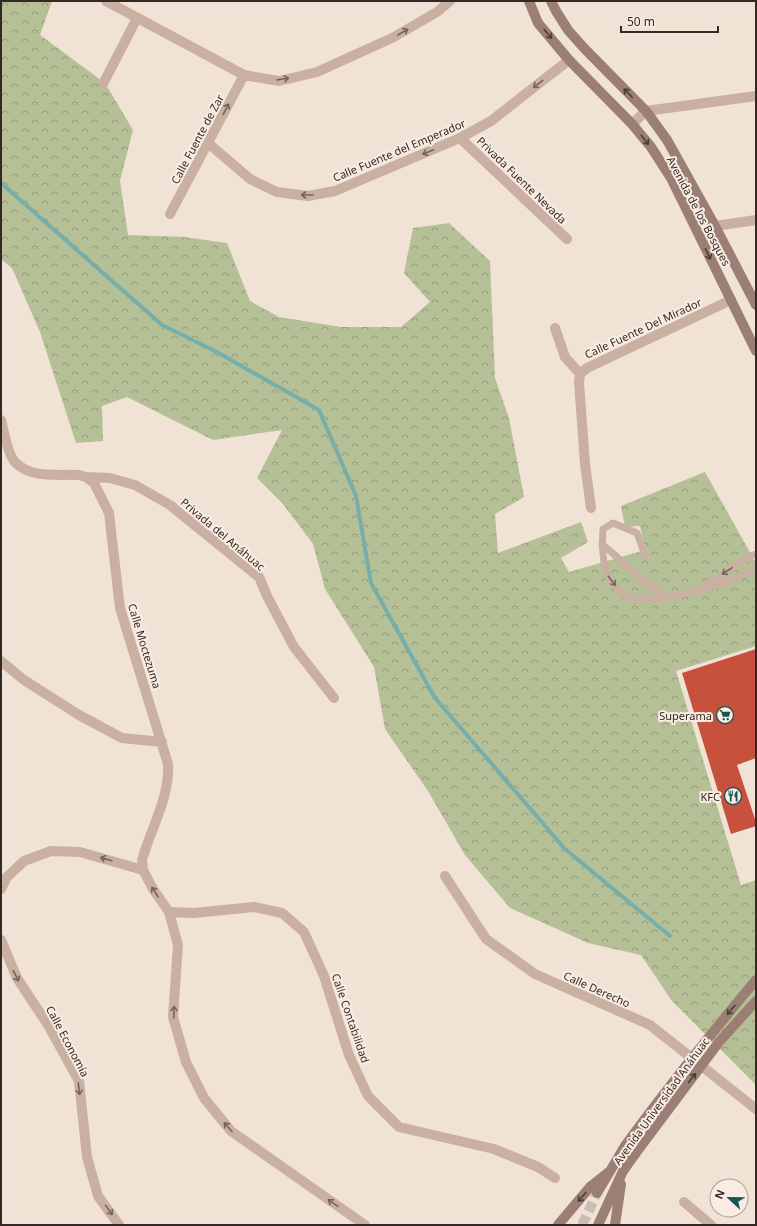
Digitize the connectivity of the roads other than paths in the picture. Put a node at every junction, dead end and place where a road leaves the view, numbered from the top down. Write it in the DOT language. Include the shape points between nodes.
graph roads {
  1 [pos="106,1"];
  2 [pos="450,1"];
  3 [pos="528,1"];
  4 [pos="551,1"];
  5 [pos="137,18"];
  6 [pos="569,60"];
  7 [pos="244,75"];
  8 [pos="103,84"];
  9 [pos="756,96"];
  10 [pos="646,111"];
  11 [pos="632,124"];
  12 [pos="460,138"];
  13 [pos="208,143"];
  14 [pos="170,214"];
  15 [pos="756,220"];
  16 [pos="715,226"];
  17 [pos="567,239"];
  18 [pos="731,300"];
  19 [pos="756,305"];
  20 [pos="555,328"];
  21 [pos="756,351"];
  22 [pos="580,374"];
  23 [pos="1,420"];
  24 [pos="86,477"];
  25 [pos="592,508"];
  26 [pos="602,544"];
  27 [pos="756,554"];
  28 [pos="645,555"];
  29 [pos="756,569"];
  30 [pos="698,590"];
  31 [pos="664,598"];
  32 [pos="1,662"];
  33 [pos="334,698"];
  34 [pos="162,742"];
  35 [pos="143,870"];
  36 [pos="445,876"];
  37 [pos="1,889"];
  38 [pos="169,912"];
  39 [pos="1,940"];
  40 [pos="756,980"];
  41 [pos="756,1001"];
  42 [pos="756,1109"];
  43 [pos="623,1171"];
  44 [pos="610,1172"];
  45 [pos="555,1178"];
  46 [pos="598,1193"];
  47 [pos="684,1202"];
  48 [pos="119,1225"];
  49 [pos="365,1225"];
  50 [pos="558,1225"];
  51 [pos="598,1225"];
  52 [pos="614,1225"];
  53 [pos="711,1225"];
  1 -- 5 [label="street"];
  7 -- 2 [label="street, one-way" via="279,81 317,72 392,38 437,12"];
  3 -- 6 [label="main road, Avenida de los Bosques, one-way" via="538,23"];
  10 -- 4 [label="main road, Avenida de los Bosques, one-way" via="568,30"];
  5 -- 7 [label="street"];
  5 -- 8 [label="street"];
  6 -- 11 [label="main road, Avenida de los Bosques"];
  6 -- 12 [label="street, Calle Fuente del Emperador, one-way" via="491,121"];
  13 -- 7 [label="street, Calle Fuente de Zar, one-way"];
  9 -- 10 [label="street"];
  10 -- 11 [label="street"];
  10 -- 16 [label="main road, Avenida de los Bosques" via="667,140"];
  11 -- 18 [label="main road, Avenida de los Bosques, one-way" via="671,178"];
  12 -- 13 [label="street, Calle Fuente del Emperador, one-way" via="335,191 308,196 278,192 250,179"];
  12 -- 17 [label="street, Privada Fuente Nevada"];
  13 -- 14 [label="street, Calle Fuente de Zar"];
  15 -- 16 [label="street"];
  16 -- 19 [label="main road, Avenida de los Bosques"];
  18 -- 21 [label="main road, Avenida de los Bosques"];
  18 -- 22 [label="street, Calle Fuente Del Mirador" via="587,368"];
  20 -- 22 [label="street" via="566,357"];
  22 -- 25 [label="street, Calle Fuente Del Mirador" via="585,464"];
  23 -- 24 [label="street" via="14,461 22,468 34,474"];
  24 -- 33 [label="street, Privada del Anáhuac" via="110,478 135,485 170,505 259,577 294,648"];
  24 -- 34 [label="street, Calle Moctezuma" via="94,483 109,513 120,608"];
  26 -- 28 [label="lane" via="603,529 613,523 637,533"];
  26 -- 31 [label="lane"];
  26 -- 31 [label="lane, one-way" via="606,574 628,598"];
  27 -- 30 [label="lane, one-way"];
  29 -- 30 [label="lane"];
  30 -- 31 [label="lane"];
  32 -- 34 [label="street" via="24,680 122,738"];
  34 -- 35 [label="street, Calle Moctezuma" via="169,776 167,789 142,860"];
  35 -- 37 [label="street, one-way" via="80,852 51,851 24,861 7,877"];
  38 -- 35 [label="street, one-way"];
  36 -- 42 [label="street, Calle Derecho" via="486,939 535,974 650,1025"];
  38 -- 45 [label="street, Calle Contabilidad" via="194,913 254,907 282,913 304,932 324,976 349,1055 368,1096 399,1127 494,1149 538,1167"];
  49 -- 38 [label="street, one-way" via="231,1131 204,1098 186,1062 173,1018 178,945"];
  39 -- 48 [label="street, Calle Economía, one-way" via="16,978 48,1024 78,1081 87,1157 98,1196"];
  40 -- 44 [label="main road, Avenida Universidad Anáhuac, one-way, bridge" via="662,1094"];
  43 -- 41 [label="main road, Avenida Universidad Anáhuac, one-way, bridge" via="719,1042"];
  43 -- 51 [label="main road, Avenida Universidad Anáhuac"];
  43 -- 52 [label="main road"];
  44 -- 46 [label="main road, Avenida Universidad Anáhuac"];
  44 -- 50 [label="main road, one-way" via="590,1187"];
  47 -- 53 [label="street"];
}
